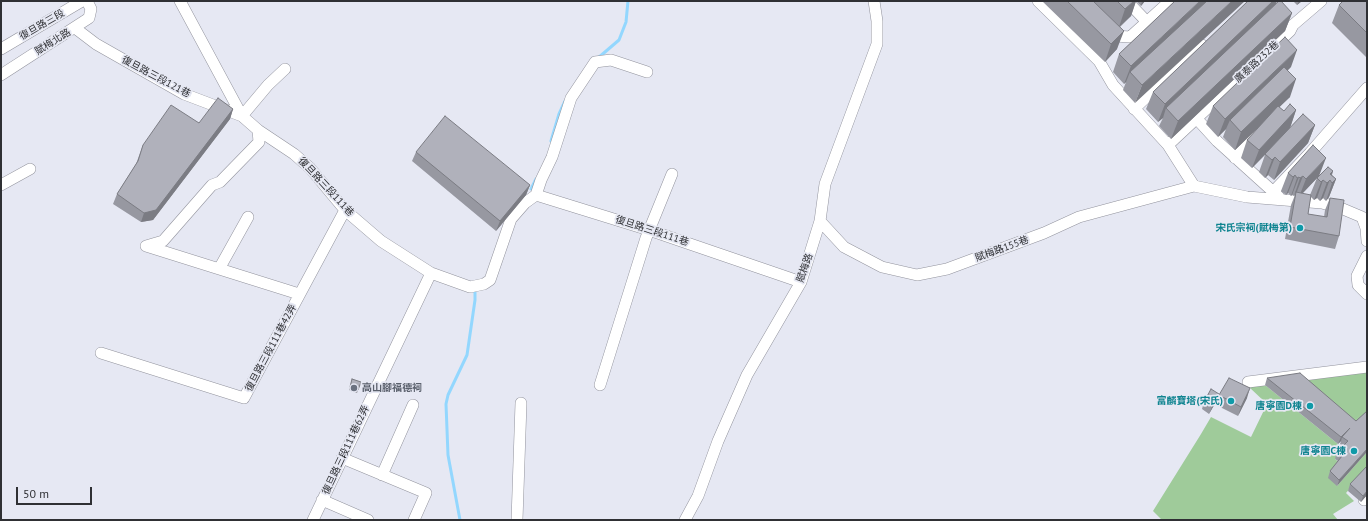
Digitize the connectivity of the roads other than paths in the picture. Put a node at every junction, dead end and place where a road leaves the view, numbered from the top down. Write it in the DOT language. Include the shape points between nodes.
graph roads {
  1 [pos="82,1"];
  2 [pos="87,1"];
  3 [pos="180,1"];
  4 [pos="874,1"];
  5 [pos="1038,1"];
  6 [pos="1127,1"];
  7 [pos="1170,1"];
  8 [pos="1321,1"];
  9 [pos="1147,22"];
  10 [pos="1101,25"];
  11 [pos="74,28"];
  12 [pos="1208,39"];
  13 [pos="1,49"];
  14 [pos="285,69"];
  15 [pos="647,72"];
  16 [pos="1,75"];
  17 [pos="1367,88"];
  18 [pos="1134,109"];
  19 [pos="242,116"];
  20 [pos="1197,118"];
  21 [pos="258,130"];
  22 [pos="1261,130"];
  23 [pos="1168,145"];
  24 [pos="1235,158"];
  25 [pos="30,169"];
  26 [pos="672,174"];
  27 [pos="1,185"];
  28 [pos="1194,186"];
  29 [pos="1273,192"];
  30 [pos="536,195"];
  31 [pos="1282,200"];
  32 [pos="346,210"];
  33 [pos="248,217"];
  34 [pos="820,221"];
  35 [pos="649,230"];
  36 [pos="1367,241"];
  37 [pos="1367,256"];
  38 [pos="220,269"];
  39 [pos="431,273"];
  40 [pos="801,282"];
  41 [pos="299,294"];
  42 [pos="1367,294"];
  43 [pos="101,352"];
  44 [pos="1367,368"];
  45 [pos="1248,382"];
  46 [pos="600,385"];
  47 [pos="521,403"];
  48 [pos="413,405"];
  49 [pos="342,458"];
  50 [pos="382,475"];
  51 [pos="322,500"];
  52 [pos="313,520"];
  53 [pos="368,520"];
  54 [pos="414,520"];
  55 [pos="516,520"];
  56 [pos="685,520"];
  1 -- 13 [label="street, 復旦路三段"];
  2 -- 11 [label="street, 賦梅北路" via="91,9 89,18"];
  3 -- 19 [label="street, 復旦路三段111巷"];
  4 -- 34 [label="street, 賦梅路" via="877,44 825,184"];
  5 -- 18 [label="street" via="1099,61 1113,85"];
  6 -- 9 [label="street"];
  7 -- 9 [label="street"];
  8 -- 20 [label="street, 廣泰路232巷" via="1293,25 1287,27"];
  9 -- 10 [label="street" via="1130,37 1115,36"];
  11 -- 16 [label="street, 賦梅北路"];
  11 -- 19 [label="street, 復旦路三段121巷" via="96,44 184,94"];
  12 -- 18 [label="street"];
  14 -- 19 [label="street"];
  15 -- 30 [label="street" via="611,60 595,62 571,98 552,157"];
  17 -- 29 [label="street"];
  18 -- 23 [label="street"];
  19 -- 21 [label="street, 復旦路三段111巷"];
  20 -- 23 [label="street, 廣泰路232巷"];
  20 -- 24 [label="street"];
  21 -- 32 [label="street, 復旦路三段111巷" via="310,168"];
  21 -- 38 [label="street" via="259,142 220,182 212,185 163,241 146,246"];
  22 -- 24 [label="street"];
  23 -- 28 [label="street"];
  24 -- 29 [label="street"];
  25 -- 27 [label="street"];
  26 -- 35 [label="street"];
  28 -- 31 [label="street" via="1247,197"];
  28 -- 34 [label="street, 賦梅路155巷" via="1079,216 1044,233 947,269 917,275 882,267 844,247"];
  29 -- 31 [label="street"];
  30 -- 35 [label="street, 復旦路三段111巷"];
  30 -- 39 [label="street, 復旦路三段111巷" via="511,219 490,280 470,287"];
  31 -- 36 [label="street" via="1322,203 1362,217"];
  32 -- 39 [label="street, 復旦路三段111巷" via="381,241"];
  32 -- 41 [label="street, 復旦路三段111巷42弄"];
  33 -- 38 [label="street"];
  34 -- 40 [label="street, 賦梅路"];
  35 -- 40 [label="street, 復旦路三段111巷"];
  35 -- 46 [label="street"];
  37 -- 42 [label="street" via="1357,276 1358,285"];
  38 -- 41 [label="street"];
  39 -- 49 [label="street, 復旦路三段111巷62弄"];
  40 -- 56 [label="street, 賦梅路" via="747,375 698,496"];
  41 -- 43 [label="street, 復旦路三段111巷42弄" via="244,398"];
  44 -- 45 [label="street"];
  47 -- 55 [label="street"];
  48 -- 50 [label="street"];
  49 -- 50 [label="street"];
  49 -- 51 [label="street, 復旦路三段111巷62弄"];
  50 -- 54 [label="street" via="426,493"];
  51 -- 52 [label="street, 復旦路三段111巷62弄"];
  51 -- 53 [label="street"];
}
